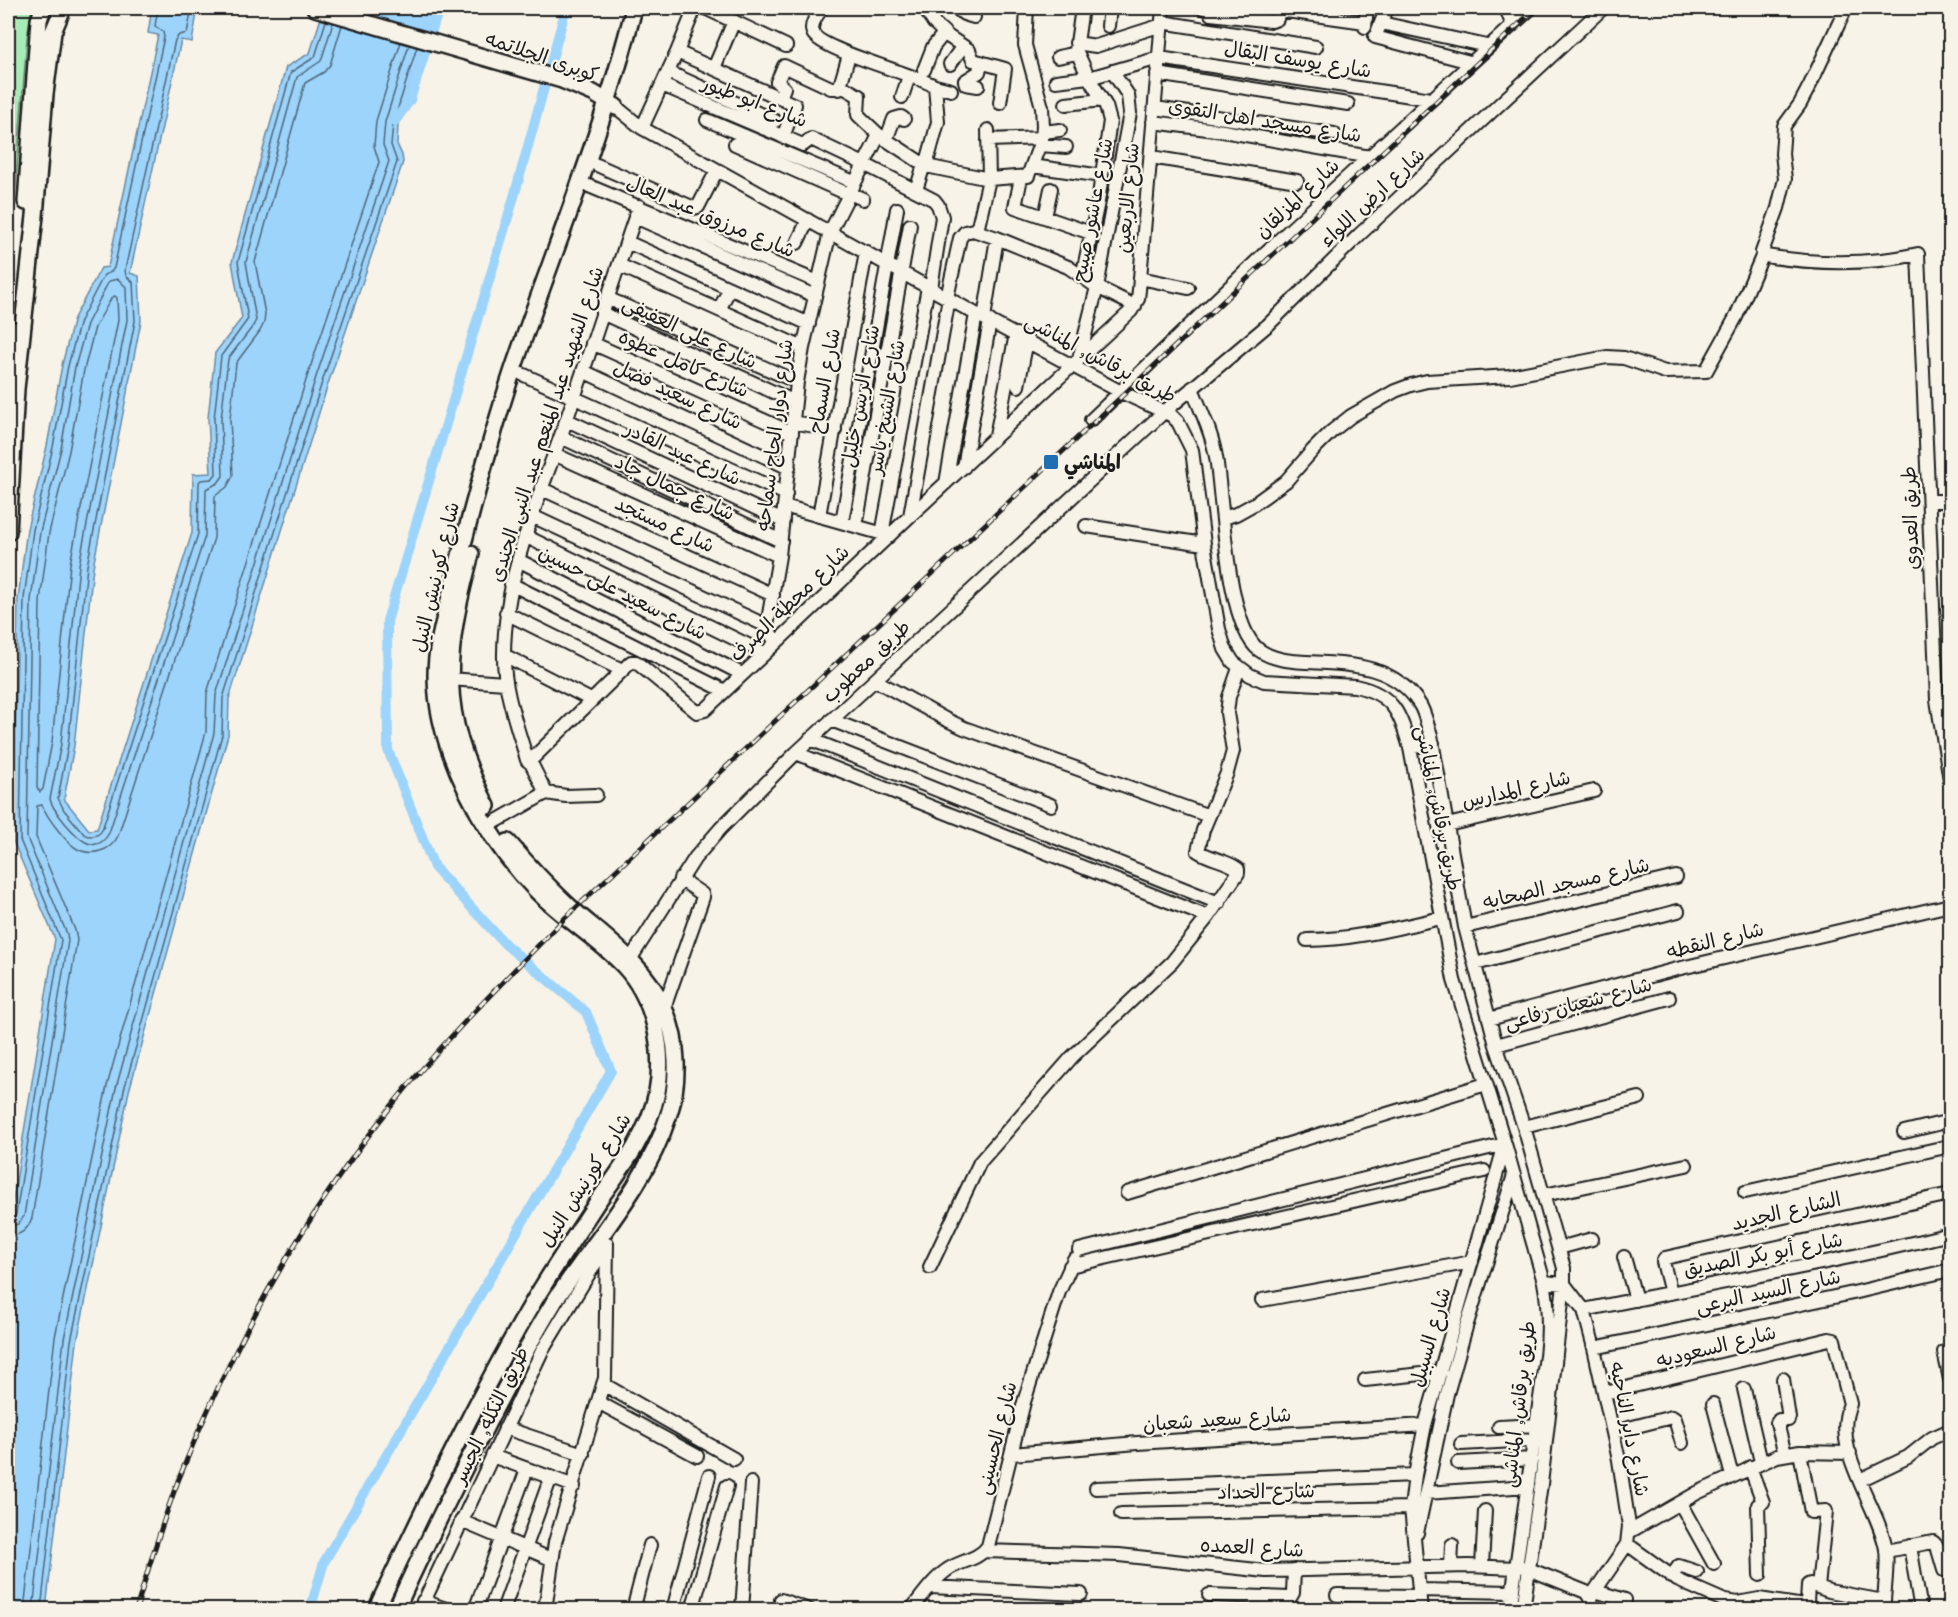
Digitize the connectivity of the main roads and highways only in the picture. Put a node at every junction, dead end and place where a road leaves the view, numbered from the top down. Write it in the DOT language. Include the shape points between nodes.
graph roads {
  1 [pos="43,8"];
  2 [pos="63,8"];
  3 [pos="315,8"];
  4 [pos="634,8"];
  5 [pos="642,8"];
  6 [pos="612,104"];
  7 [pos="569,230"];
  8 [pos="8,353"];
  9 [pos="523,356"];
  10 [pos="13,367"];
  11 [pos="12,389"];
  12 [pos="8,532"];
  13 [pos="445,647"];
  14 [pos="540,887"];
  15 [pos="629,963"];
  16 [pos="376,1610"];
  17 [pos="396,1610"];
  1 -- 8 [label="main road" via="15,332"];
  2 -- 10 [label="main road" via="53,32 35,216"];
  3 -- 6 [label="main road, كوبرى الجلاتمه" via="578,87"];
  4 -- 6 [label="main road, شارع كورنيش النيل"];
  5 -- 6 [label="main road, شارع كورنيش النيل"];
  6 -- 7 [label="main road, شارع كورنيش النيل"];
  6 -- 7 [label="main road, شارع كورنيش النيل" via="590,186"];
  7 -- 9 [label="main road, شارع كورنيش النيل"];
  9 -- 13 [label="main road, شارع كورنيش النيل" via="522,374"];
  9 -- 13 [label="main road, شارع كورنيش النيل" via="463,545"];
  10 -- 11 [label="main road"];
  11 -- 12 [label="main road"];
  13 -- 14 [label="main road, شارع كورنيش النيل" via="455,725 476,784 495,822"];
  13 -- 14 [label="main road, شارع كورنيش النيل" via="436,678 439,710 462,780 518,870"];
  14 -- 15 [label="main road, شارع كورنيش النيل"];
  15 -- 16 [label="main road, شارع كورنيش النيل" via="648,1005 656,1036 659,1069 652,1111 633,1150 526,1315 485,1388"];
  15 -- 17 [label="main road, شارع كورنيش النيل" via="645,975 664,1008 673,1035 674,1092 669,1115 635,1185 554,1302 524,1354 453,1489"];
}
